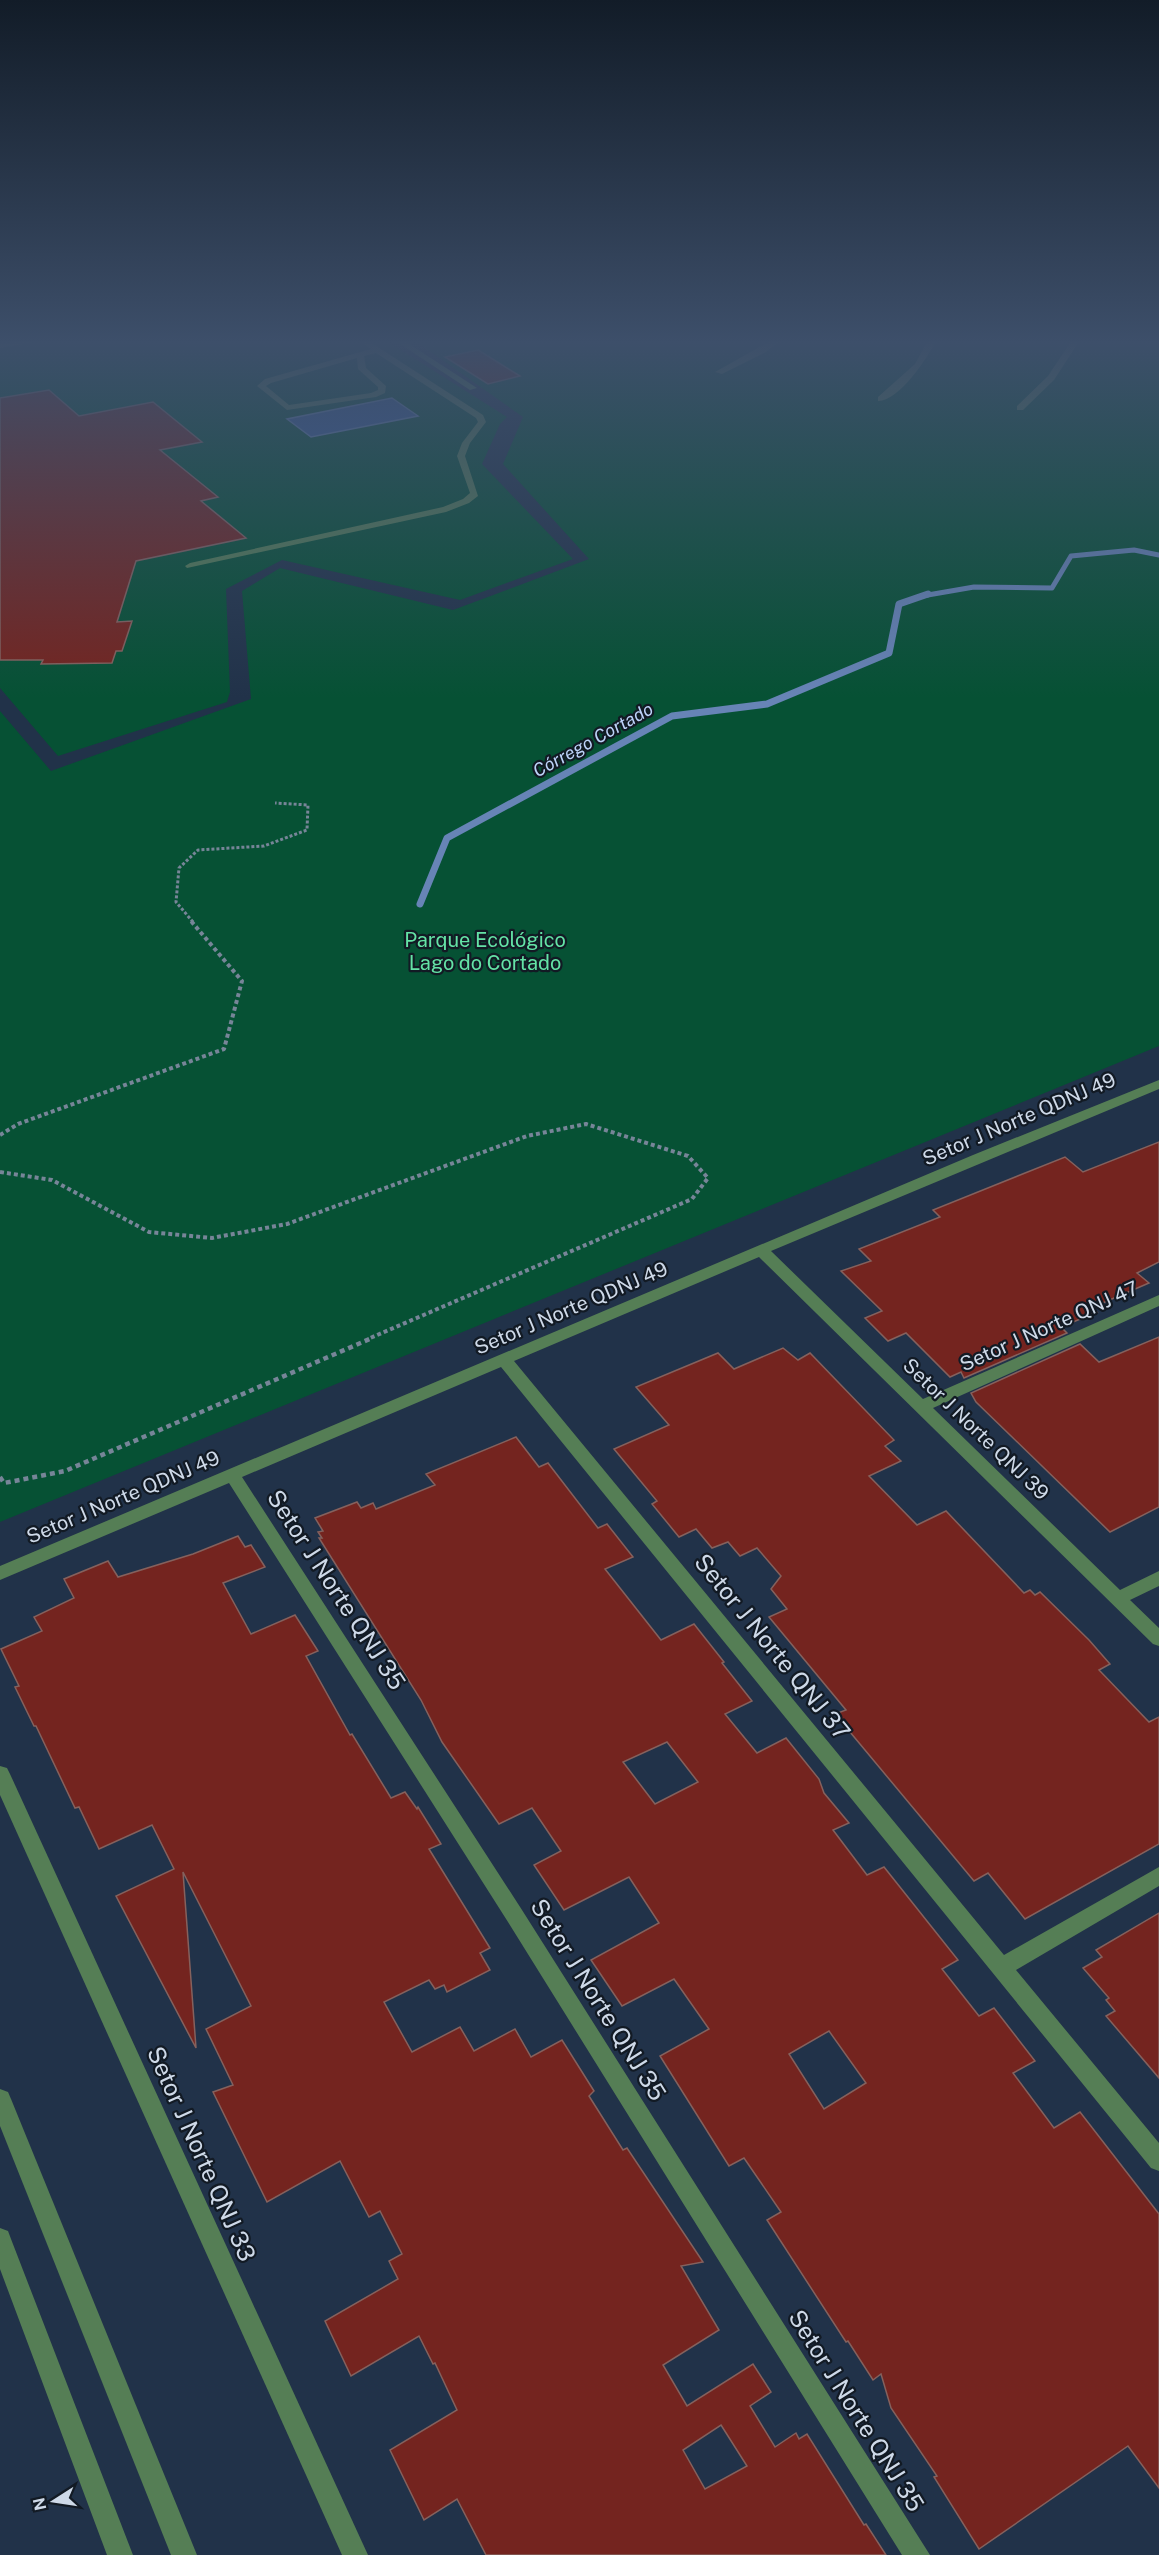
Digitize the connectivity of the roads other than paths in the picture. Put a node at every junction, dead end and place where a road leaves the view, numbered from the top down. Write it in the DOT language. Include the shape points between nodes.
graph roads {
  1 [pos="460,459"];
  2 [pos="190,566"];
  3 [pos="1159,1084"];
  4 [pos="762,1251"];
  5 [pos="1159,1300"];
  6 [pos="503,1359"];
  7 [pos="923,1406"];
  8 [pos="232,1474"];
  9 [pos="0,1573"];
  10 [pos="1159,1578"];
  11 [pos="1119,1598"];
  12 [pos="1159,1639"];
  13 [pos="0,1774"];
  14 [pos="1159,1876"];
  15 [pos="1002,1967"];
  16 [pos="0,2099"];
  17 [pos="1159,2160"];
  18 [pos="0,2240"];
  19 [pos="120,2555"];
  20 [pos="184,2555"];
  21 [pos="355,2555"];
  22 [pos="917,2555"];
  1 -- 2 [label="street" via="475,494 446,509"];
  3 -- 4 [label="street, Setor J Norte QDNJ 49"];
  4 -- 6 [label="street, Setor J Norte QDNJ 49"];
  4 -- 7 [label="street, Setor J Norte QNJ 39"];
  5 -- 7 [label="street, Setor J Norte QNJ 47"];
  6 -- 8 [label="street, Setor J Norte QDNJ 49"];
  6 -- 15 [label="street, Setor J Norte QNJ 37"];
  7 -- 11 [label="street, Setor J Norte QNJ 39"];
  8 -- 9 [label="street, Setor J Norte QDNJ 49"];
  8 -- 22 [label="street, Setor J Norte QNJ 35"];
  10 -- 11 [label="street"];
  11 -- 12 [label="street, Setor J Norte QNJ 39"];
  13 -- 21 [label="street, Setor J Norte QNJ 33"];
  14 -- 15 [label="street"];
  15 -- 17 [label="street, Setor J Norte QNJ 37"];
  16 -- 20 [label="street"];
  18 -- 19 [label="street"];
}
